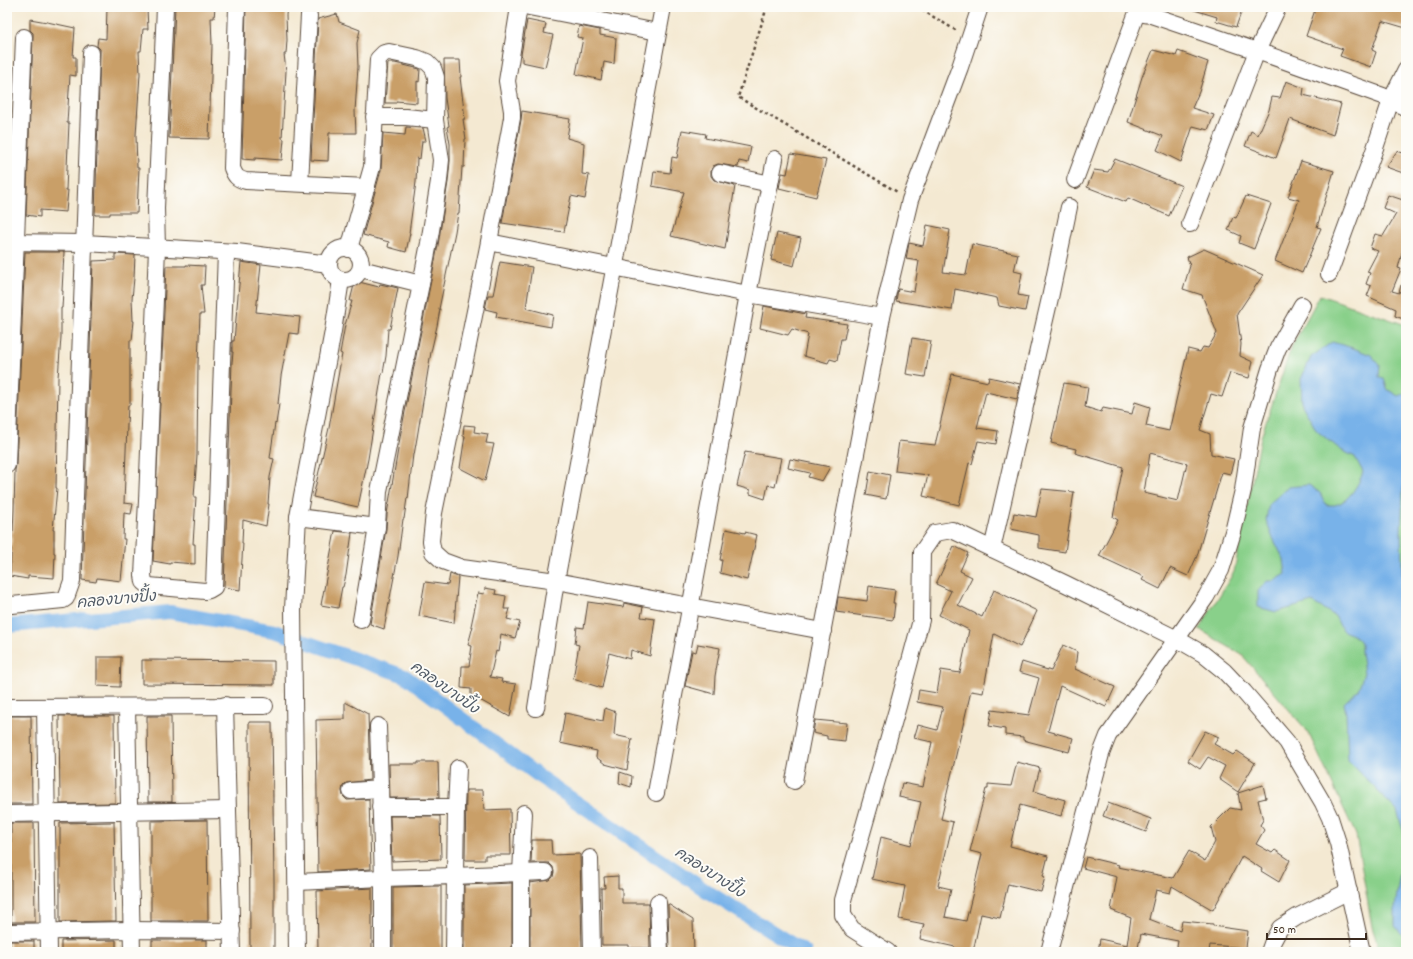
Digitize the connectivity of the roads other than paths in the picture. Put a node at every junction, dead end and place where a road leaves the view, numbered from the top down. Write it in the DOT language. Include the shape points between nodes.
graph roads {
  1 [pos="165,7"];
  2 [pos="237,7"];
  3 [pos="519,7"];
  4 [pos="529,7"];
  5 [pos="663,7"];
  6 [pos="980,7"];
  7 [pos="1278,7"];
  8 [pos="1138,10"];
  9 [pos="309,15"];
  10 [pos="658,32"];
  11 [pos="24,37"];
  12 [pos="1257,51"];
  13 [pos="91,53"];
  14 [pos="1406,70"];
  15 [pos="1392,100"];
  16 [pos="1406,108"];
  17 [pos="374,117"];
  18 [pos="435,120"];
  19 [pos="775,159"];
  20 [pos="720,173"];
  21 [pos="1075,180"];
  22 [pos="300,183"];
  23 [pos="770,184"];
  24 [pos="367,187"];
  25 [pos="1069,207"];
  26 [pos="1190,224"];
  27 [pos="12,242"];
  28 [pos="489,242"];
  29 [pos="85,243"];
  30 [pos="157,248"];
  31 [pos="349,249"];
  32 [pos="226,252"];
  33 [pos="328,264"];
  34 [pos="615,267"];
  35 [pos="361,269"];
  36 [pos="1329,274"];
  37 [pos="340,280"];
  38 [pos="421,284"];
  39 [pos="748,294"];
  40 [pos="1302,305"];
  41 [pos="882,316"];
  42 [pos="7,465"];
  43 [pos="298,516"];
  44 [pos="377,528"];
  45 [pos="992,549"];
  46 [pos="556,581"];
  47 [pos="7,603"];
  48 [pos="689,606"];
  49 [pos="361,620"];
  50 [pos="823,631"];
  51 [pos="1176,639"];
  52 [pos="225,705"];
  53 [pos="127,706"];
  54 [pos="266,706"];
  55 [pos="7,707"];
  56 [pos="45,707"];
  57 [pos="536,708"];
  58 [pos="378,726"];
  59 [pos="458,768"];
  60 [pos="794,782"];
  61 [pos="380,790"];
  62 [pos="351,791"];
  63 [pos="656,793"];
  64 [pos="380,807"];
  65 [pos="456,807"];
  66 [pos="228,810"];
  67 [pos="129,812"];
  68 [pos="47,813"];
  69 [pos="524,813"];
  70 [pos="7,814"];
  71 [pos="590,858"];
  72 [pos="545,872"];
  73 [pos="521,873"];
  74 [pos="455,876"];
  75 [pos="383,878"];
  76 [pos="297,882"];
  77 [pos="1349,891"];
  78 [pos="658,902"];
  79 [pos="131,930"];
  80 [pos="232,931"];
  81 [pos="7,932"];
  82 [pos="49,932"];
  83 [pos="49,952"];
  84 [pos="132,952"];
  85 [pos="232,952"];
  86 [pos="297,952"];
  87 [pos="383,952"];
  88 [pos="454,952"];
  89 [pos="521,952"];
  90 [pos="592,952"];
  91 [pos="660,952"];
  92 [pos="888,952"];
  93 [pos="1050,952"];
  94 [pos="1269,952"];
  95 [pos="1362,952"];
  1 -- 30 [label="street" via="156,208"];
  2 -- 22 [label="street" via="232,168 235,176 246,181"];
  3 -- 28 [label="street" via="507,81 512,118"];
  4 -- 10 [label="street"];
  5 -- 10 [label="street"];
  6 -- 41 [label="street" via="910,200"];
  7 -- 12 [label="street"];
  8 -- 12 [label="street"];
  8 -- 21 [label="street"];
  9 -- 22 [label="street"];
  10 -- 34 [label="street"];
  11 -- 27 [label="street"];
  12 -- 15 [label="street"];
  12 -- 26 [label="street"];
  13 -- 29 [label="street"];
  14 -- 15 [label="street"];
  15 -- 16 [label="street"];
  15 -- 36 [label="street"];
  17 -- 18 [label="street"];
  17 -- 18 [label="street" via="378,59 389,52 417,58 433,68 436,77"];
  17 -- 24 [label="street" via="372,167"];
  18 -- 38 [label="street" via="440,167 430,243"];
  19 -- 23 [label="street"];
  20 -- 23 [label="street"];
  22 -- 24 [label="street"];
  23 -- 39 [label="street"];
  24 -- 31 [label="street"];
  25 -- 45 [label="street"];
  27 -- 29 [label="street"];
  27 -- 42 [label="street"];
  28 -- 34 [label="street"];
  28 -- 46 [label="street" via="434,513 431,541 433,552 443,561 462,568"];
  29 -- 30 [label="street"];
  29 -- 47 [label="street" via="72,581 63,600 12,605"];
  30 -- 32 [label="street"];
  30 -- 32 [label="street" via="142,575 144,582 149,586 205,591 214,587 215,581"];
  31 -- 33 [label="street" via="335,251"];
  31 -- 35 [label="street" via="356,252 360,258"];
  32 -- 33 [label="street"];
  33 -- 37 [label="street" via="334,277"];
  34 -- 39 [label="street"];
  34 -- 46 [label="street"];
  35 -- 37 [label="street" via="354,278"];
  35 -- 38 [label="street"];
  37 -- 43 [label="street" via="333,331"];
  38 -- 44 [label="street" via="379,491"];
  39 -- 41 [label="street"];
  39 -- 48 [label="street"];
  40 -- 51 [label="street" via="1278,348 1252,428 1243,490 1221,570 1206,597"];
  41 -- 50 [label="street"];
  43 -- 44 [label="street"];
  43 -- 76 [label="street" via="293,609"];
  44 -- 49 [label="street"];
  45 -- 51 [label="street"];
  45 -- 92 [label="street" via="952,530 935,533 922,552 921,620 843,900 843,915 852,929"];
  46 -- 48 [label="street"];
  46 -- 57 [label="street"];
  48 -- 50 [label="street"];
  48 -- 63 [label="street"];
  50 -- 60 [label="street"];
  51 -- 77 [label="street" via="1203,654 1224,671 1287,742 1330,818"];
  51 -- 93 [label="street" via="1108,736 1101,754"];
  52 -- 53 [label="street"];
  52 -- 54 [label="street"];
  52 -- 66 [label="street"];
  53 -- 56 [label="street"];
  53 -- 67 [label="street"];
  55 -- 56 [label="street"];
  56 -- 68 [label="street"];
  58 -- 61 [label="street"];
  59 -- 65 [label="street"];
  61 -- 62 [label="street"];
  61 -- 64 [label="street"];
  64 -- 65 [label="street"];
  64 -- 75 [label="street"];
  65 -- 74 [label="street"];
  66 -- 67 [label="street"];
  66 -- 80 [label="street"];
  67 -- 68 [label="street"];
  67 -- 79 [label="street"];
  68 -- 70 [label="street"];
  68 -- 82 [label="street"];
  69 -- 73 [label="street"];
  71 -- 90 [label="street"];
  72 -- 73 [label="street"];
  73 -- 74 [label="street"];
  73 -- 89 [label="street"];
  74 -- 75 [label="street"];
  74 -- 88 [label="street"];
  75 -- 76 [label="street"];
  75 -- 87 [label="street"];
  76 -- 86 [label="street"];
  77 -- 94 [label="street" via="1280,928"];
  77 -- 95 [label="street"];
  78 -- 91 [label="street"];
  79 -- 80 [label="street"];
  79 -- 82 [label="street"];
  79 -- 84 [label="street"];
  80 -- 85 [label="street"];
  81 -- 82 [label="street"];
  82 -- 83 [label="street"];
}
